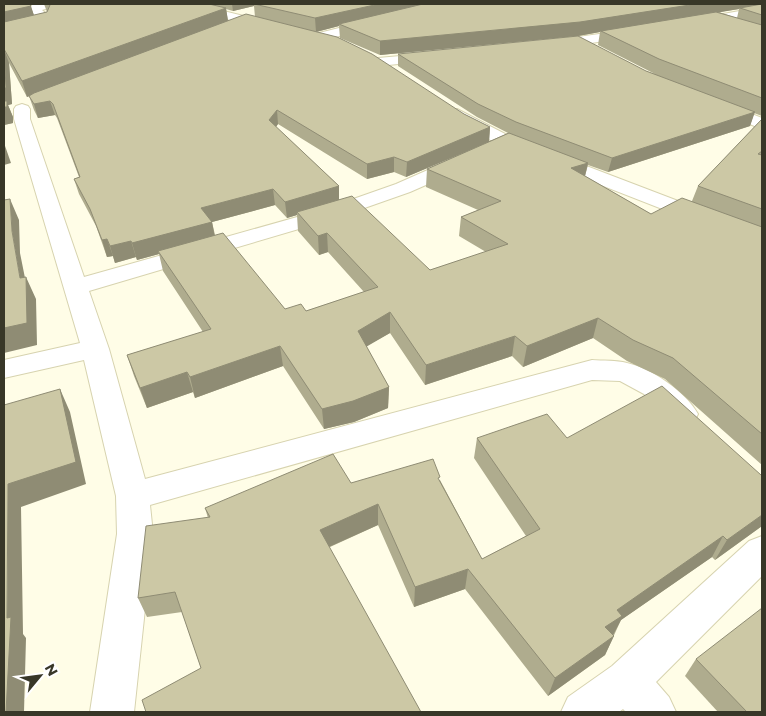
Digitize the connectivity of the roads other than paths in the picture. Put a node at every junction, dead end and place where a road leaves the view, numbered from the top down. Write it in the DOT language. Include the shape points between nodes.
graph roads {
  1 [pos="52,4"];
  2 [pos="182,4"];
  3 [pos="762,11"];
  4 [pos="390,20"];
  5 [pos="712,20"];
  6 [pos="683,25"];
  7 [pos="737,28"];
  8 [pos="4,32"];
  9 [pos="645,32"];
  10 [pos="316,38"];
  11 [pos="578,42"];
  12 [pos="343,45"];
  13 [pos="540,46"];
  14 [pos="596,51"];
  15 [pos="361,54"];
  16 [pos="445,56"];
  17 [pos="378,62"];
  18 [pos="401,77"];
  19 [pos="701,100"];
  20 [pos="13,106"];
  21 [pos="447,108"];
  22 [pos="762,124"];
  23 [pos="507,142"];
  24 [pos="762,241"];
  25 [pos="76,287"];
  26 [pos="95,349"];
  27 [pos="4,369"];
  28 [pos="703,432"];
  29 [pos="133,496"];
  30 [pos="762,552"];
  31 [pos="627,682"];
  32 [pos="112,712"];
  33 [pos="583,712"];
  34 [pos="654,712"];
  1 -- 8 [label="street" via="36,8 45,22"];
  2 -- 10 [label="street"];
  3 -- 5 [label="street"];
  4 -- 10 [label="street"];
  5 -- 6 [label="street"];
  5 -- 7 [label="street"];
  9 -- 11 [label="street"];
  10 -- 12 [label="street"];
  11 -- 13 [label="street"];
  11 -- 14 [label="street"];
  15 -- 17 [label="street"];
  16 -- 17 [label="street"];
  17 -- 18 [label="street"];
  19 -- 22 [label="street"];
  20 -- 25 [label="street" via="22,119"];
  21 -- 23 [label="street"];
  23 -- 24 [label="street"];
  23 -- 25 [label="street" via="403,188 329,214"];
  25 -- 26 [label="street"];
  26 -- 27 [label="street"];
  26 -- 29 [label="street"];
  28 -- 29 [label="street" via="654,388 625,372 592,370"];
  29 -- 32 [label="street" via="135,534"];
  30 -- 31 [label="street"];
  31 -- 33 [label="street"];
  31 -- 34 [label="street"];
}
